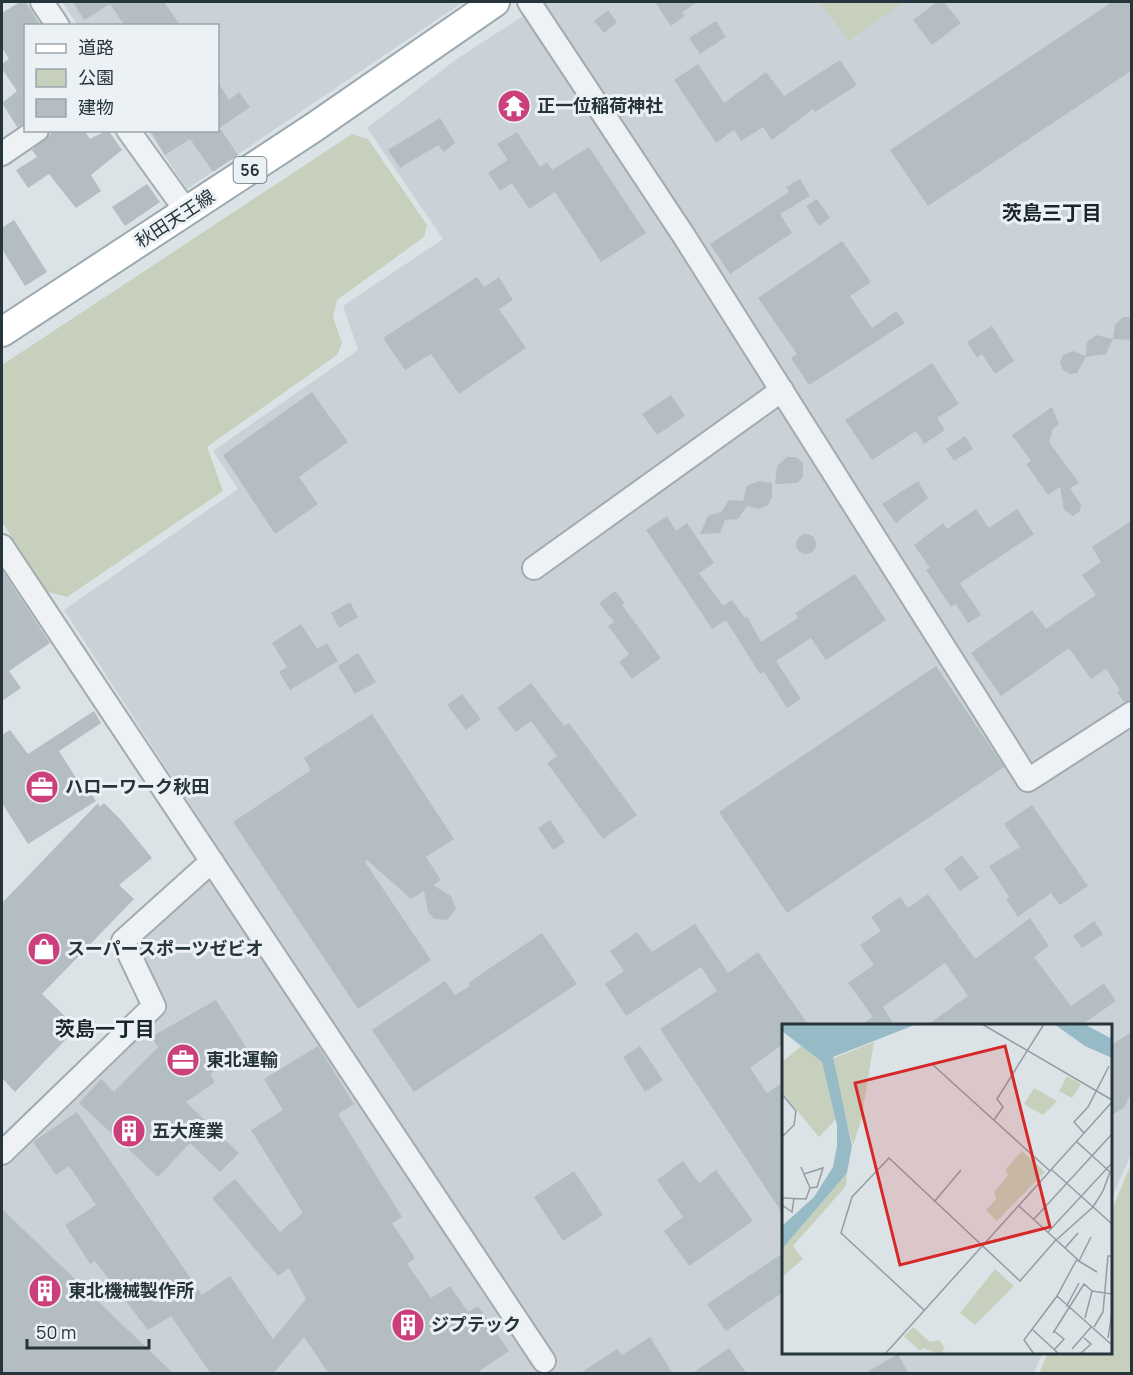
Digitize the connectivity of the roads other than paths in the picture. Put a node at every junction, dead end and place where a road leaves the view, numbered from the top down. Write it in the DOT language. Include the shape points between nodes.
graph roads {
  1 [pos="42,2"];
  2 [pos="495,2"];
  3 [pos="529,2"];
  4 [pos="57,24"];
  5 [pos="34,132"];
  6 [pos="129,132"];
  7 [pos="2,154"];
  8 [pos="187,212"];
  9 [pos="2,332"];
  10 [pos="782,390"];
  11 [pos="2,546"];
  12 [pos="534,568"];
  13 [pos="1131,713"];
  14 [pos="212,861"];
  15 [pos="2,1153"];
  16 [pos="544,1361"];
  1 -- 4 [label="street"];
  2 -- 8 [label="main road, 秋田天王線 / 56"];
  3 -- 10 [label="street"];
  5 -- 7 [label="street"];
  6 -- 8 [label="street"];
  8 -- 9 [label="main road, 秋田天王線 / 56"];
  10 -- 12 [label="street"];
  10 -- 13 [label="street" via="1028,780"];
  11 -- 14 [label="street"];
  14 -- 15 [label="street" via="123,941 154,1006"];
  14 -- 16 [label="street"];
}
